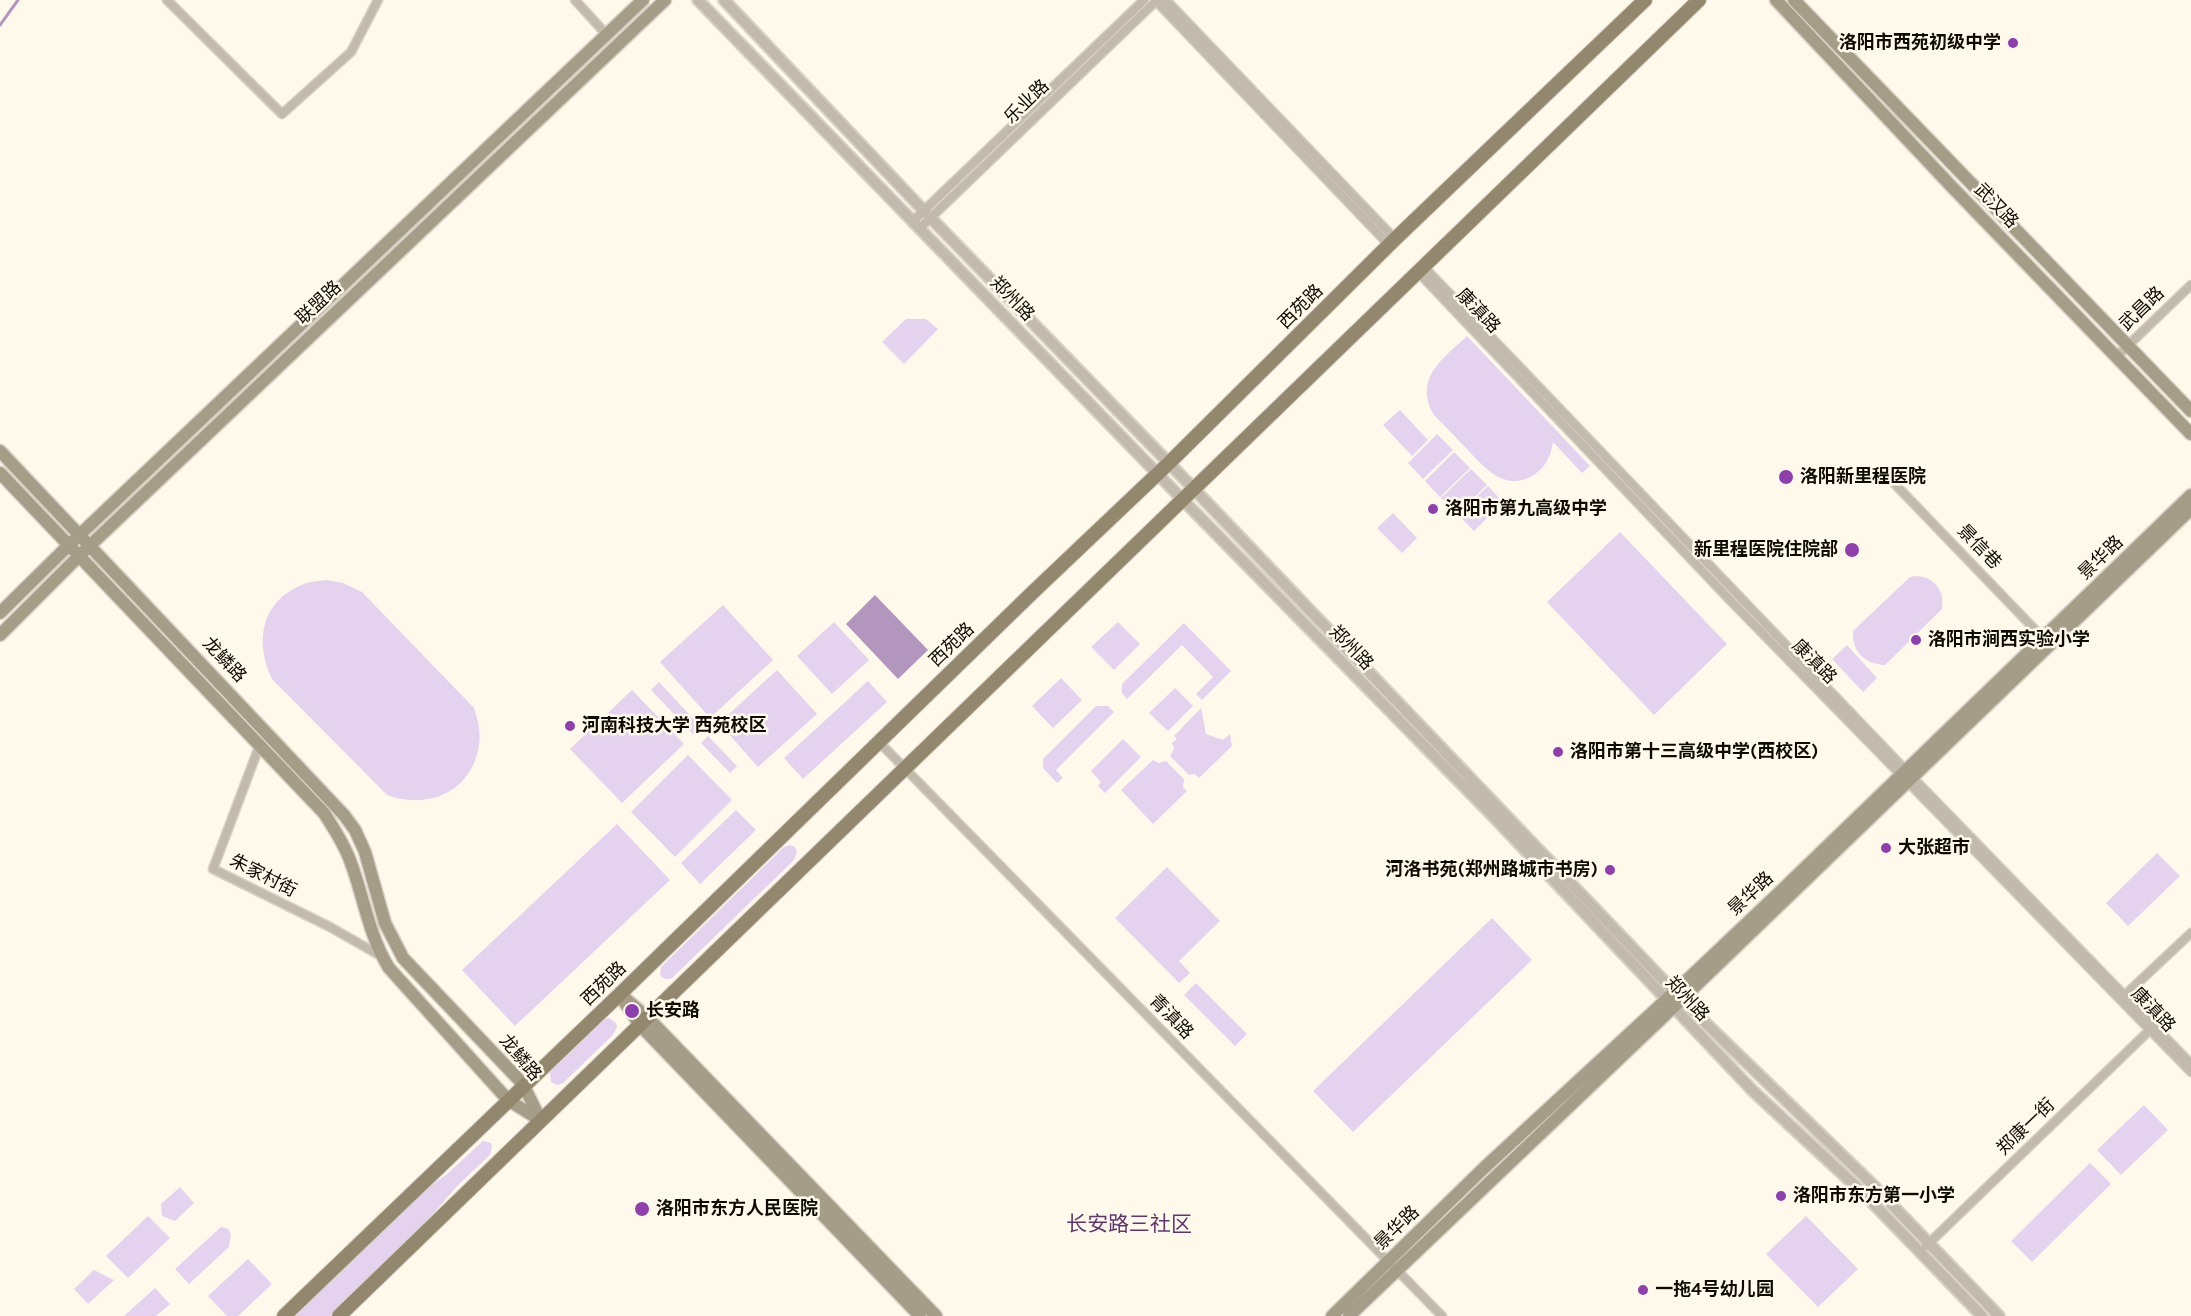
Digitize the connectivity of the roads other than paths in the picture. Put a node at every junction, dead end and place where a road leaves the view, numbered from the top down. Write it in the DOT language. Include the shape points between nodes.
graph roads {
  1 [pos="167,0"];
  2 [pos="378,0"];
  3 [pos="575,0"];
  4 [pos="643,0"];
  5 [pos="665,0"];
  6 [pos="698,0"];
  7 [pos="724,0"];
  8 [pos="1144,0"];
  9 [pos="1156,0"];
  10 [pos="1166,0"];
  11 [pos="1645,0"];
  12 [pos="1699,0"];
  13 [pos="1776,0"];
  14 [pos="1794,0"];
  15 [pos="606,34"];
  16 [pos="927,215"];
  17 [pos="917,225"];
  18 [pos="1392,242"];
  19 [pos="1420,268"];
  20 [pos="2191,285"];
  21 [pos="2128,346"];
  22 [pos="2116,357"];
  23 [pos="2191,411"];
  24 [pos="2191,434"];
  25 [pos="0,451"];
  26 [pos="1169,463"];
  27 [pos="0,473"];
  28 [pos="1158,474"];
  29 [pos="1890,479"];
  30 [pos="1193,488"];
  31 [pos="2191,495"];
  32 [pos="1182,499"];
  33 [pos="2191,509"];
  34 [pos="80,534"];
  35 [pos="70,544"];
  36 [pos="90,544"];
  37 [pos="80,555"];
  38 [pos="0,613"];
  39 [pos="0,635"];
  40 [pos="2043,638"];
  41 [pos="878,741"];
  42 [pos="260,747"];
  43 [pos="904,768"];
  44 [pos="1907,776"];
  45 [pos="2191,933"];
  46 [pos="381,956"];
  47 [pos="620,994"];
  48 [pos="2125,995"];
  49 [pos="1674,1000"];
  50 [pos="644,1022"];
  51 [pos="2152,1028"];
  52 [pos="2191,1064"];
  53 [pos="2191,1072"];
  54 [pos="523,1084"];
  55 [pos="508,1100"];
  56 [pos="541,1121"];
  57 [pos="1929,1243"];
  58 [pos="1920,1251"];
  59 [pos="1393,1265"];
  60 [pos="284,1316"];
  61 [pos="339,1316"];
  62 [pos="920,1316"];
  63 [pos="936,1316"];
  64 [pos="1332,1316"];
  65 [pos="1349,1316"];
  66 [pos="1442,1316"];
  67 [pos="1982,1316"];
  68 [pos="1999,1316"];
  1 -- 2 [label="street" via="282,114 351,52"];
  3 -- 15 [label="street"];
  4 -- 15 [label="main road, 联盟路"];
  5 -- 36 [label="main road, 联盟路"];
  6 -- 17 [label="street, 郑州路"];
  7 -- 16 [label="street, 郑州路"];
  8 -- 16 [label="street, 乐业路"];
  9 -- 16 [label="street, 乐业路"];
  9 -- 18 [label="street"];
  10 -- 18 [label="street"];
  11 -- 18 [label="main road, 西苑路"];
  12 -- 19 [label="main road"];
  13 -- 22 [label="main road, 武汉路"];
  14 -- 21 [label="main road, 武汉路"];
  15 -- 34 [label="main road, 联盟路"];
  16 -- 17 [label="street, 乐业路"];
  16 -- 26 [label="street, 郑州路"];
  17 -- 28 [label="street, 郑州路"];
  18 -- 26 [label="main road, 西苑路"];
  19 -- 30 [label="main road"];
  19 -- 44 [label="street, 康滇路" via="1720,590"];
  20 -- 21 [label="street, 武昌路"];
  21 -- 22 [label="street, 武昌路"];
  21 -- 23 [label="main road, 武汉路"];
  22 -- 24 [label="main road, 武汉路"];
  25 -- 34 [label="main road, 龙鳞路"];
  26 -- 28 [label="main road, 西苑路"];
  26 -- 30 [label="street, 郑州路"];
  27 -- 35 [label="main road, 龙鳞路"];
  28 -- 32 [label="street, 郑州路"];
  28 -- 41 [label="main road, 西苑路"];
  29 -- 40 [label="street, 景信巷"];
  30 -- 32 [label="main road"];
  30 -- 49 [label="street, 郑州路"];
  31 -- 40 [label="main road, 景华路"];
  32 -- 43 [label="main road"];
  32 -- 49 [label="street, 郑州路"];
  33 -- 44 [label="main road, 景华路"];
  34 -- 35 [label="main road, 联盟路"];
  34 -- 36 [label="main road, 龙鳞路"];
  35 -- 37 [label="main road, 龙鳞路"];
  35 -- 38 [label="main road, 联盟路"];
  36 -- 37 [label="main road, 联盟路"];
  36 -- 54 [label="main road, 龙鳞路" via="344,815 365,852 385,923 403,958"];
  37 -- 39 [label="main road, 联盟路"];
  37 -- 42 [label="main road, 龙鳞路"];
  40 -- 44 [label="main road, 景华路"];
  41 -- 43 [label="street, 青滇路"];
  41 -- 47 [label="main road, 西苑路"];
  42 -- 46 [label="main road, 龙鳞路" via="324,813 343,844"];
  42 -- 46 [label="street, 朱家村街" via="213,869"];
  43 -- 50 [label="main road"];
  43 -- 59 [label="street, 青滇路"];
  44 -- 48 [label="street, 康滇路"];
  44 -- 49 [label="main road, 景华路"];
  44 -- 51 [label="street, 康滇路"];
  45 -- 48 [label="street"];
  46 -- 55 [label="main road, 龙鳞路"];
  47 -- 50 [label="main road"];
  47 -- 54 [label="main road, 西苑路"];
  48 -- 51 [label="street, 康滇路"];
  49 -- 57 [label="street, 郑州路" via="1871,1183"];
  49 -- 58 [label="street, 郑州路" via="1753,1091"];
  49 -- 59 [label="main road, 景华路"];
  50 -- 56 [label="main road"];
  50 -- 62 [label="main road"];
  50 -- 63 [label="main road"];
  51 -- 52 [label="street, 康滇路"];
  51 -- 53 [label="street, 康滇路"];
  51 -- 57 [label="street, 郑康一街"];
  54 -- 55 [label="main road, 西苑路"];
  54 -- 56 [label="main road, 龙鳞路"];
  55 -- 56 [label="main road, 龙鳞路"];
  55 -- 60 [label="main road, 西苑路"];
  56 -- 61 [label="main road"];
  57 -- 58 [label="street, 郑康一街"];
  57 -- 68 [label="street, 郑州路"];
  58 -- 67 [label="street, 郑州路"];
  59 -- 64 [label="main road, 景华路"];
  59 -- 65 [label="main road, 景华路"];
  59 -- 66 [label="street, 青滇路"];
}
